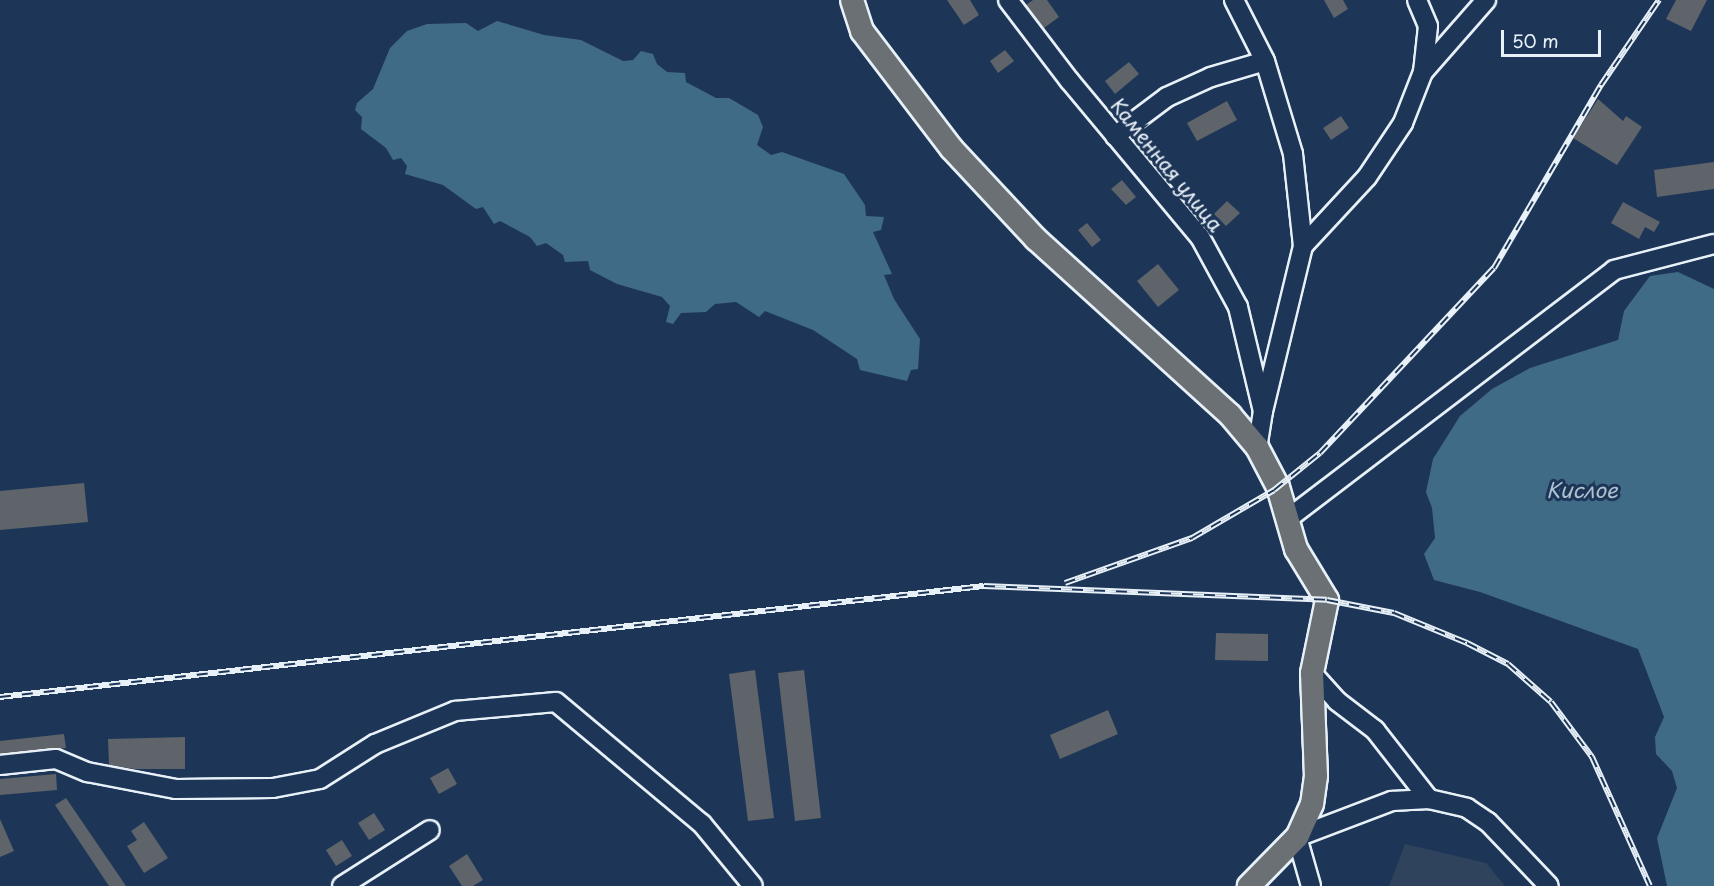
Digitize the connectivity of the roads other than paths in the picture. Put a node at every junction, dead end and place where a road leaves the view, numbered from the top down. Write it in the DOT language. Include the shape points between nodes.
graph roads {
  1 [pos="852,0"];
  2 [pos="1008,0"];
  3 [pos="1234,0"];
  4 [pos="1418,0"];
  5 [pos="1486,0"];
  6 [pos="1264,61"];
  7 [pos="1423,72"];
  8 [pos="1115,136"];
  9 [pos="1714,244"];
  10 [pos="1303,246"];
  11 [pos="1263,411"];
  12 [pos="1257,447"];
  13 [pos="1289,518"];
  14 [pos="1312,673"];
  15 [pos="0,765"];
  16 [pos="1429,799"];
  17 [pos="430,830"];
  18 [pos="1297,837"];
  19 [pos="342,886"];
  20 [pos="753,886"];
  21 [pos="1252,886"];
  22 [pos="1311,886"];
  23 [pos="1549,886"];
  1 -- 12 [label="main road" via="862,31 952,149 1036,239 1230,415"];
  2 -- 8 [label="street, Каменная улица" via="1023,24"];
  3 -- 6 [label="street"];
  4 -- 7 [label="street" via="1428,26"];
  5 -- 7 [label="street"];
  6 -- 8 [label="street" via="1211,77 1167,97"];
  6 -- 10 [label="street" via="1293,154"];
  7 -- 10 [label="street" via="1403,123 1367,177"];
  8 -- 11 [label="street, Каменная улица" via="1200,237 1238,307"];
  9 -- 13 [label="street" via="1614,270"];
  10 -- 11 [label="street"];
  11 -- 12 [label="street, Каменная улица"];
  12 -- 13 [label="main road"];
  13 -- 14 [label="main road" via="1296,549 1327,600"];
  14 -- 16 [label="street" via="1337,701 1375,730"];
  14 -- 18 [label="main road" via="1316,776 1312,804"];
  15 -- 20 [label="street" via="56,759 87,772 176,789 273,788 320,780 375,744 455,711 556,702 702,824"];
  16 -- 18 [label="street" via="1392,801"];
  16 -- 23 [label="street" via="1467,808 1488,822"];
  17 -- 19 [label="street"];
  18 -- 21 [label="main road"];
  18 -- 22 [label="street"];
}
